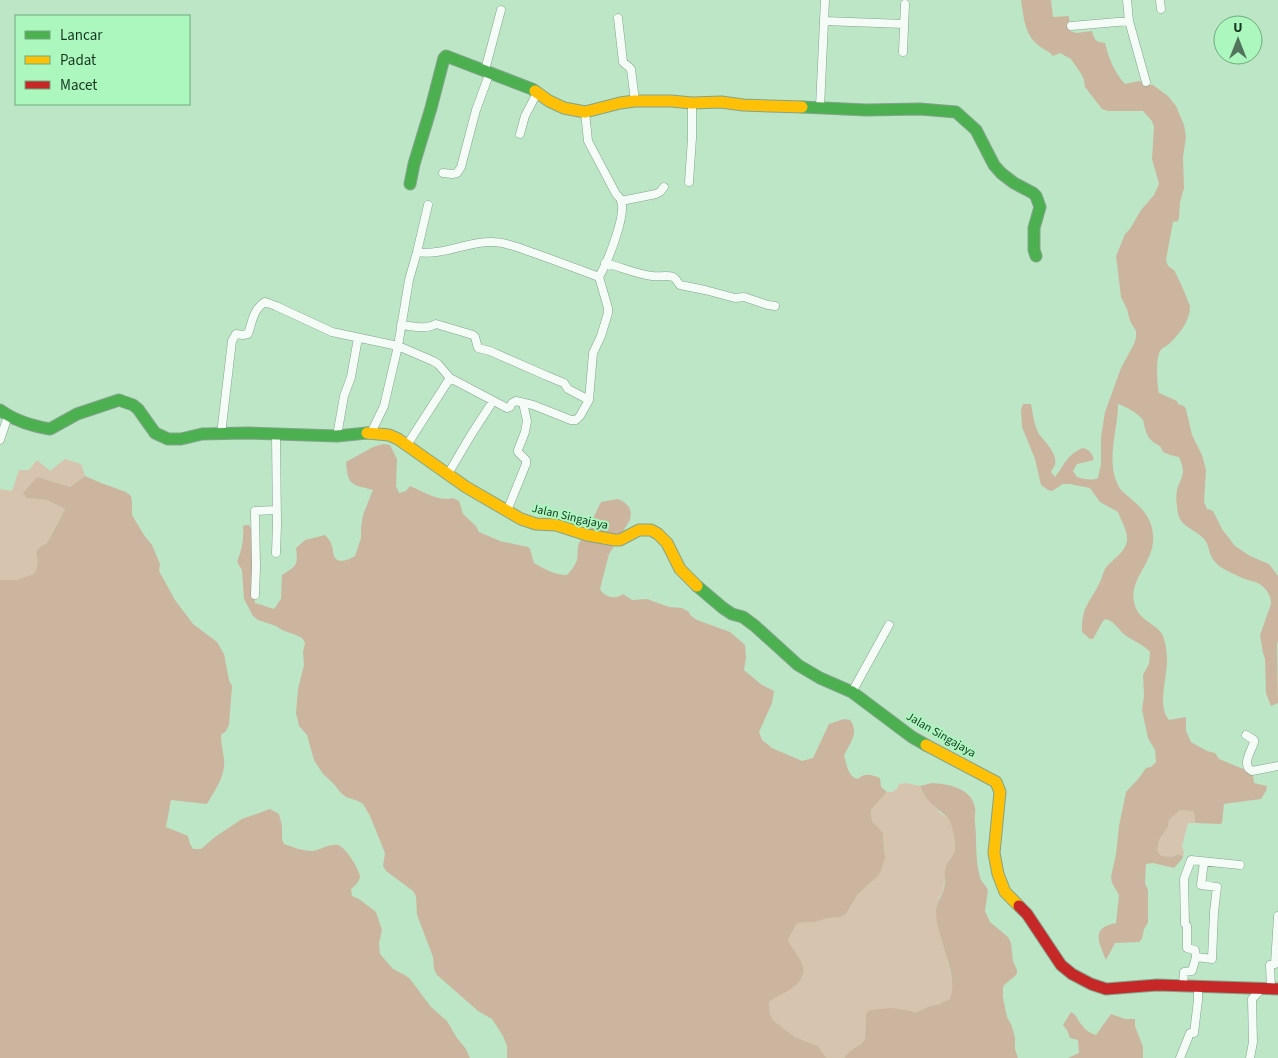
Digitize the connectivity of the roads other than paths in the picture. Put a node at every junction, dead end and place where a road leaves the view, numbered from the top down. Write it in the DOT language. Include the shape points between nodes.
graph roads {
  1 [pos="825,0"];
  2 [pos="1127,0"];
  3 [pos="1160,0"];
  4 [pos="905,4"];
  5 [pos="1161,9"];
  6 [pos="500,10"];
  7 [pos="618,18"];
  8 [pos="824,21"];
  9 [pos="1129,21"];
  10 [pos="904,24"];
  11 [pos="1071,26"];
  12 [pos="902,52"];
  13 [pos="487,71"];
  14 [pos="1146,82"];
  15 [pos="537,93"];
  16 [pos="635,101"];
  17 [pos="692,103"];
  18 [pos="820,107"];
  19 [pos="585,112"];
  20 [pos="520,134"];
  21 [pos="443,173"];
  22 [pos="689,182"];
  23 [pos="410,184"];
  24 [pos="664,187"];
  25 [pos="621,201"];
  26 [pos="428,205"];
  27 [pos="417,252"];
  28 [pos="1036,256"];
  29 [pos="605,263"];
  30 [pos="599,277"];
  31 [pos="775,306"];
  32 [pos="401,325"];
  33 [pos="358,338"];
  34 [pos="398,346"];
  35 [pos="450,378"];
  36 [pos="589,400"];
  37 [pos="493,401"];
  38 [pos="523,403"];
  39 [pos="4,413"];
  40 [pos="371,433"];
  41 [pos="221,434"];
  42 [pos="276,435"];
  43 [pos="338,436"];
  44 [pos="0,440"];
  45 [pos="407,446"];
  46 [pos="448,474"];
  47 [pos="276,510"];
  48 [pos="507,511"];
  49 [pos="276,553"];
  50 [pos="255,595"];
  51 [pos="889,625"];
  52 [pos="852,692"];
  53 [pos="1246,735"];
  54 [pos="1278,766"];
  55 [pos="1204,862"];
  56 [pos="1240,865"];
  57 [pos="1278,916"];
  58 [pos="1196,957"];
  59 [pos="1182,985"];
  60 [pos="1198,986"];
  61 [pos="1270,988"];
  62 [pos="1180,1058"];
  63 [pos="1250,1058"];
  1 -- 8 [label="street"];
  2 -- 9 [label="street"];
  3 -- 5 [label="street"];
  4 -- 10 [label="street"];
  6 -- 13 [label="street"];
  7 -- 16 [label="street" via="623,62 631,69"];
  8 -- 10 [label="street"];
  8 -- 18 [label="street"];
  9 -- 11 [label="street"];
  9 -- 14 [label="street"];
  10 -- 12 [label="street"];
  13 -- 15 [label="street"];
  13 -- 21 [label="street" via="461,167 457,173"];
  13 -- 23 [label="street" via="444,56"];
  15 -- 19 [label="street" via="564,108"];
  15 -- 20 [label="street"];
  16 -- 17 [label="street"];
  16 -- 19 [label="street"];
  17 -- 18 [label="street"];
  17 -- 22 [label="street"];
  18 -- 28 [label="street" via="920,109 962,115 976,130 1001,173 1038,200 1040,209 1034,233"];
  19 -- 25 [label="street" via="588,141"];
  24 -- 25 [label="street" via="656,194"];
  25 -- 29 [label="street" via="620,222"];
  26 -- 27 [label="street"];
  27 -- 30 [label="street" via="428,254 494,242 517,247"];
  27 -- 32 [label="street" via="408,280"];
  29 -- 30 [label="street"];
  29 -- 31 [label="street" via="650,276 673,277 680,285"];
  30 -- 36 [label="street" via="608,313 594,353"];
  32 -- 34 [label="street"];
  32 -- 36 [label="street" via="431,327 436,324 470,334 475,336 478,348 564,383 568,389"];
  33 -- 34 [label="street"];
  33 -- 41 [label="street" via="332,332 265,302 261,304 252,318 248,334 236,334 232,341"];
  33 -- 43 [label="street"];
  34 -- 35 [label="street" via="438,364"];
  34 -- 40 [label="street" via="384,406"];
  35 -- 37 [label="street"];
  35 -- 45 [label="street"];
  36 -- 38 [label="street" via="576,420"];
  37 -- 38 [label="street" via="508,408 514,402"];
  37 -- 46 [label="street"];
  38 -- 48 [label="street" via="527,421 518,452 526,464"];
  39 -- 41 [label="street, Jalan Singajaya" via="26,424 50,428 77,414 119,400 138,409 155,433 162,437 174,439"];
  39 -- 44 [label="street"];
  40 -- 43 [label="street, Jalan Singajaya"];
  40 -- 45 [label="street, Jalan Singajaya" via="393,436"];
  41 -- 42 [label="street, Jalan Singajaya"];
  42 -- 43 [label="street, Jalan Singajaya"];
  42 -- 47 [label="street"];
  45 -- 46 [label="street, Jalan Singajaya"];
  46 -- 48 [label="street, Jalan Singajaya"];
  47 -- 49 [label="street"];
  47 -- 50 [label="street" via="255,511"];
  48 -- 52 [label="street, Jalan Singajaya" via="528,522 556,525 615,540 639,530 651,530 667,544 680,569 723,608 756,626 798,664"];
  51 -- 52 [label="street"];
  52 -- 59 [label="street, Jalan Singajaya" via="912,737 996,782 1000,792 995,860 998,874 1005,892 1027,914 1061,965 1072,974 1107,989"];
  53 -- 54 [label="street" via="1254,740 1247,761 1249,769"];
  55 -- 56 [label="street"];
  55 -- 58 [label="street" via="1191,860 1184,880 1187,948 1195,950"];
  55 -- 58 [label="street" via="1201,885 1217,887 1212,958"];
  57 -- 61 [label="street" via="1275,964 1270,965"];
  58 -- 59 [label="street" via="1192,971 1184,972"];
  59 -- 60 [label="street, Jalan Singajaya"];
  60 -- 61 [label="street, Jalan Singajaya"];
  60 -- 62 [label="street" via="1194,1033 1190,1033"];
  61 -- 63 [label="street" via="1252,999"];
}
